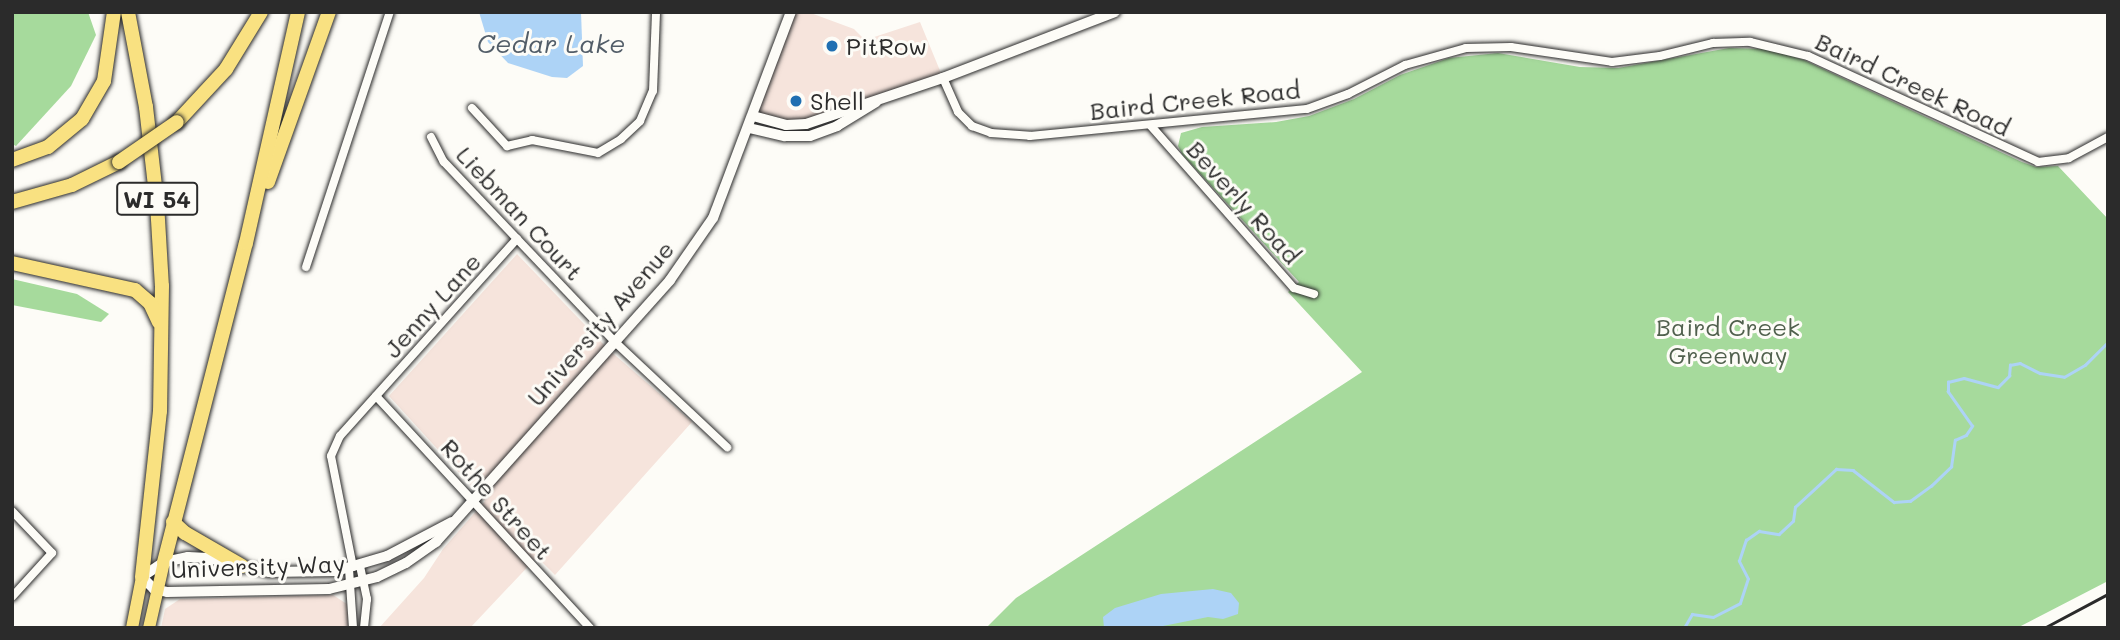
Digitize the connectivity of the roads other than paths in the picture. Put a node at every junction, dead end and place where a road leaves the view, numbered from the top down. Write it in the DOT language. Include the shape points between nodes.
graph roads {
  1 [pos="114,12"];
  2 [pos="128,12"];
  3 [pos="261,12"];
  4 [pos="298,12"];
  5 [pos="329,12"];
  6 [pos="390,12"];
  7 [pos="656,12"];
  8 [pos="791,12"];
  9 [pos="1115,12"];
  10 [pos="943,78"];
  11 [pos="878,101"];
  12 [pos="471,108"];
  13 [pos="753,116"];
  14 [pos="1151,126"];
  15 [pos="749,128"];
  16 [pos="2108,136"];
  17 [pos="430,137"];
  18 [pos="12,160"];
  19 [pos="12,202"];
  20 [pos="517,240"];
  21 [pos="246,243"];
  22 [pos="12,263"];
  23 [pos="306,267"];
  24 [pos="1314,294"];
  25 [pos="162,332"];
  26 [pos="615,342"];
  27 [pos="376,396"];
  28 [pos="727,447"];
  29 [pos="472,500"];
  30 [pos="12,511"];
  31 [pos="173,522"];
  32 [pos="452,522"];
  33 [pos="164,562"];
  34 [pos="242,566"];
  35 [pos="354,567"];
  36 [pos="142,577"];
  37 [pos="365,582"];
  38 [pos="350,585"];
  39 [pos="157,590"];
  40 [pos="12,597"];
  41 [pos="132,628"];
  42 [pos="149,628"];
  43 [pos="353,628"];
  44 [pos="364,628"];
  45 [pos="590,628"];
  1 -- 18 [label="highway" via="104,81 82,119 48,147"];
  2 -- 25 [label="highway, WI 54" via="146,107 157,204"];
  3 -- 19 [label="highway, bridge" via="226,69 177,122 119,162 72,185"];
  4 -- 21 [label="highway"];
  5 -- 21 [label="highway"];
  6 -- 23 [label="street"];
  7 -- 12 [label="street" via="653,91 640,121 598,152 532,140 507,146"];
  8 -- 13 [label="main road, University Avenue"];
  9 -- 10 [label="main road"];
  10 -- 11 [label="main road"];
  10 -- 14 [label="street, Baird Creek Road" via="964,120 991,134 1030,136"];
  11 -- 13 [label="main road" via="798,125"];
  11 -- 15 [label="main road" via="810,136"];
  13 -- 15 [label="main road, University Avenue"];
  14 -- 16 [label="street, Baird Creek Road" via="1307,109 1423,58 1466,48 1510,47 1612,62 1735,42 1773,45 1808,56 2038,162 2069,158"];
  14 -- 24 [label="street, Beverly Road" via="1294,288"];
  15 -- 26 [label="main road, University Avenue" via="713,218 670,280"];
  17 -- 20 [label="street, Liebman Court" via="444,162"];
  20 -- 26 [label="street, Liebman Court"];
  20 -- 27 [label="street, Jenny Lane"];
  21 -- 31 [label="highway"];
  22 -- 25 [label="highway" via="135,290 151,306"];
  25 -- 36 [label="highway, WI 54" via="158,442"];
  26 -- 28 [label="street, Liebman Court"];
  26 -- 29 [label="main road, University Avenue"];
  27 -- 29 [label="street, Rothe Street"];
  27 -- 35 [label="street, Jenny Lane" via="348,425 331,456"];
  29 -- 32 [label="main road, University Avenue"];
  29 -- 45 [label="street, Rothe Street"];
  30 -- 40 [label="street" via="52,553"];
  31 -- 33 [label="highway"];
  31 -- 34 [label="highway"];
  32 -- 35 [label="main road, University Way" via="394,553"];
  32 -- 37 [label="main road, University Way" via="425,550"];
  33 -- 34 [label="main road, University Way" via="204,557"];
  33 -- 36 [label="main road, University Way"];
  33 -- 39 [label="main road"];
  34 -- 35 [label="main road, University Way" via="295,573"];
  35 -- 37 [label="street"];
  35 -- 38 [label="street"];
  36 -- 39 [label="main road, University Way"];
  36 -- 41 [label="main road, WI 54"];
  37 -- 38 [label="main road, University Way"];
  37 -- 44 [label="street" via="368,606"];
  38 -- 39 [label="main road, University Way" via="295,591"];
  38 -- 43 [label="street"];
  39 -- 42 [label="main road"];
}
